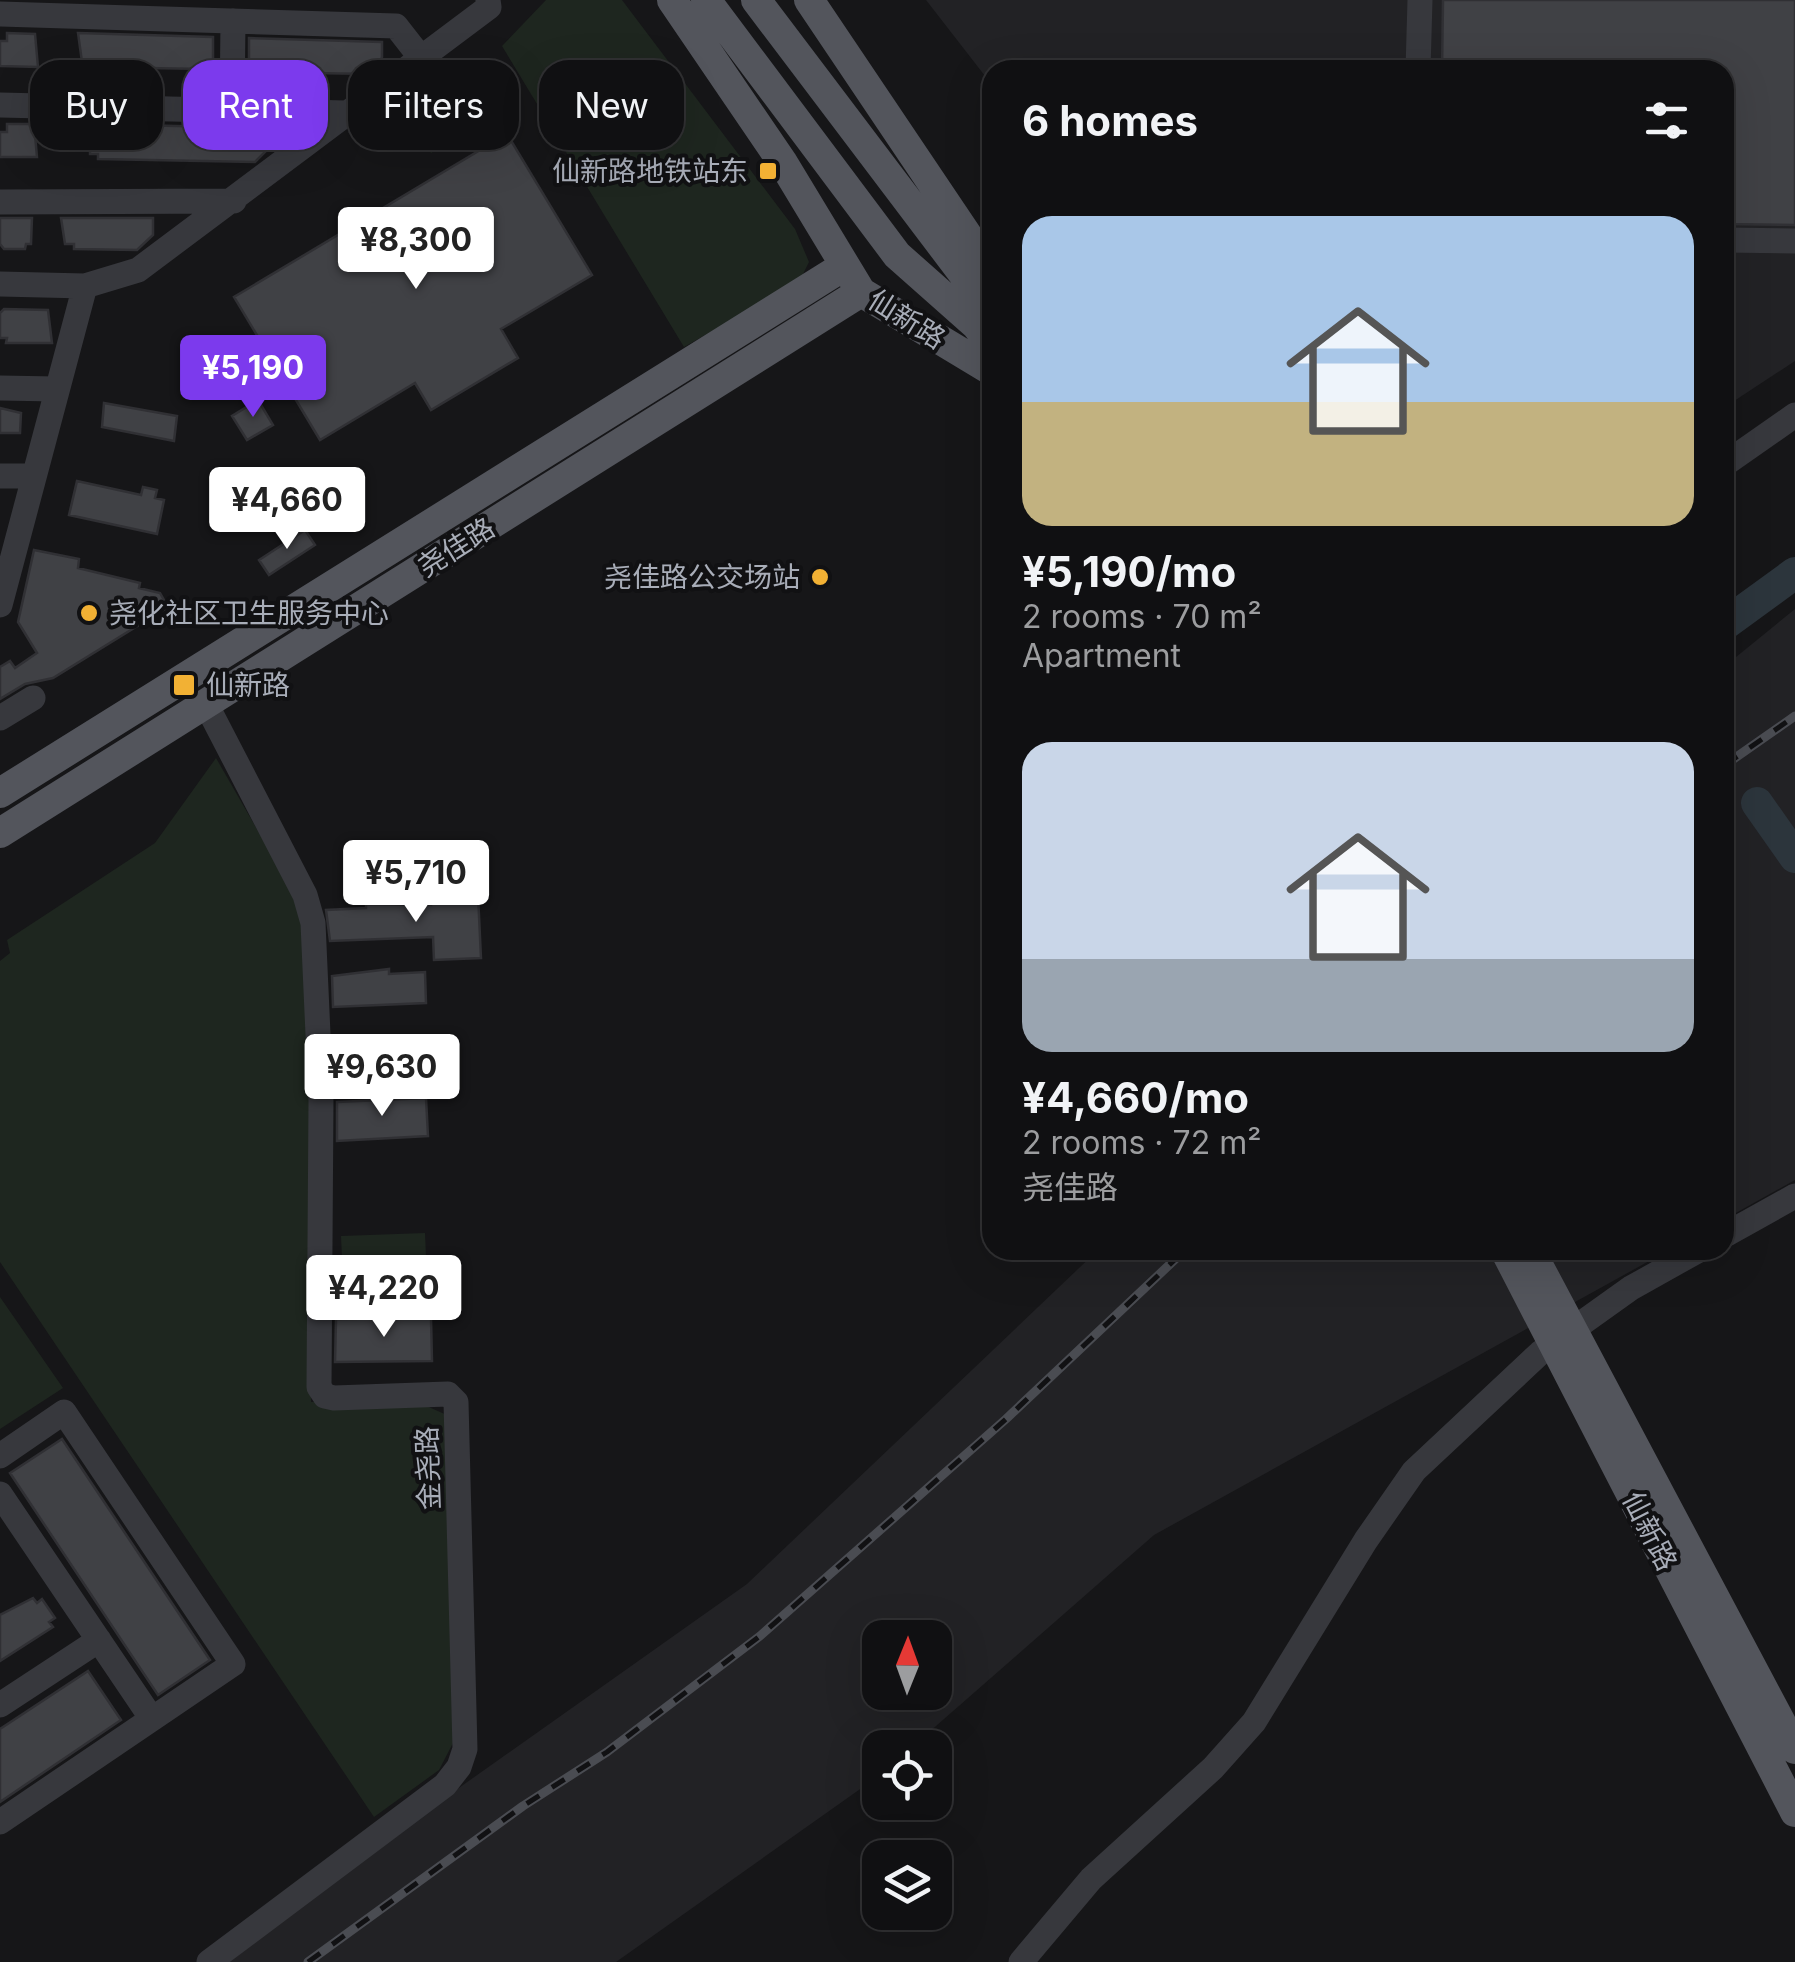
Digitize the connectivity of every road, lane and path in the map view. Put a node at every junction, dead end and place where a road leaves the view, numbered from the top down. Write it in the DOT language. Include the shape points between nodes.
graph roads {
  1 [pos="488,0"];
  2 [pos="672,0"];
  3 [pos="706,0"];
  4 [pos="756,0"];
  5 [pos="809,0"];
  6 [pos="1420,0"];
  7 [pos="315,12"];
  8 [pos="0,14"];
  9 [pos="233,21"];
  10 [pos="421,58"];
  11 [pos="233,60"];
  12 [pos="1418,60"];
  13 [pos="0,106"];
  14 [pos="183,109"];
  15 [pos="328,113"];
  16 [pos="346,113"];
  17 [pos="234,201"];
  18 [pos="0,202"];
  19 [pos="1734,240"];
  20 [pos="1795,241"];
  21 [pos="982,257"];
  22 [pos="844,266"];
  23 [pos="0,284"];
  24 [pos="84,286"];
  25 [pos="861,292"];
  26 [pos="982,299"];
  27 [pos="982,333"];
  28 [pos="982,365"];
  29 [pos="0,388"];
  30 [pos="56,388"];
  31 [pos="1795,415"];
  32 [pos="1734,458"];
  33 [pos="0,476"];
  34 [pos="32,476"];
  35 [pos="6,559"];
  36 [pos="0,606"];
  37 [pos="33,698"];
  38 [pos="206,704"];
  39 [pos="0,718"];
  40 [pos="0,792"];
  41 [pos="0,833"];
  42 [pos="1795,1196"];
  43 [pos="1734,1230"];
  44 [pos="1509,1260"];
  45 [pos="1535,1260"];
  46 [pos="1681,1260"];
  47 [pos="0,1456"];
  48 [pos="0,1494"];
  49 [pos="99,1640"];
  50 [pos="0,1705"];
  51 [pos="152,1718"];
  52 [pos="1795,1749"];
  53 [pos="1795,1812"];
  54 [pos="0,1822"];
  55 [pos="209,1962"];
  56 [pos="1021,1962"];
  1 -- 10 [label="street" via="489,7"];
  2 -- 22 [label="main road, 仙新路"];
  3 -- 27 [label="main road, 仙新路" via="896,254"];
  4 -- 26 [label="main road"];
  5 -- 21 [label="main road"];
  6 -- 12 [label="street"];
  7 -- 9 [label="street"];
  7 -- 10 [label="street" via="396,26"];
  8 -- 9 [label="street"];
  9 -- 11 [label="street"];
  10 -- 16 [label="street"];
  13 -- 14 [label="street"];
  15 -- 16 [label="street"];
  16 -- 17 [label="street"];
  17 -- 18 [label="street"];
  17 -- 24 [label="street" via="138,270"];
  19 -- 20 [label="street"];
  22 -- 25 [label="main road, 仙新路"];
  22 -- 40 [label="main road, 尧佳路"];
  23 -- 24 [label="street"];
  24 -- 30 [label="street"];
  25 -- 28 [label="main road, 仙新路"];
  25 -- 38 [label="main road, 尧佳路"];
  29 -- 30 [label="street"];
  30 -- 34 [label="street"];
  31 -- 32 [label="street"];
  33 -- 34 [label="street"];
  34 -- 35 [label="street"];
  35 -- 36 [label="street"];
  37 -- 39 [label="street"];
  38 -- 41 [label="main road, 尧佳路"];
  38 -- 55 [label="street, 金尧路" via="313,923 321,1101 318,1386 334,1398 448,1394 456,1402 466,1749 444,1785"];
  42 -- 43 [label="street"];
  44 -- 53 [label="main road, 仙新路, bridge"];
  45 -- 52 [label="main road, 仙新路, bridge"];
  46 -- 56 [label="street" via="1540,1352 1414,1471 1254,1722 1213,1768 1090,1878"];
  47 -- 51 [label="street" via="64,1412 233,1664"];
  48 -- 49 [label="street"];
  49 -- 50 [label="street"];
  49 -- 51 [label="street"];
  51 -- 54 [label="street"];
}
